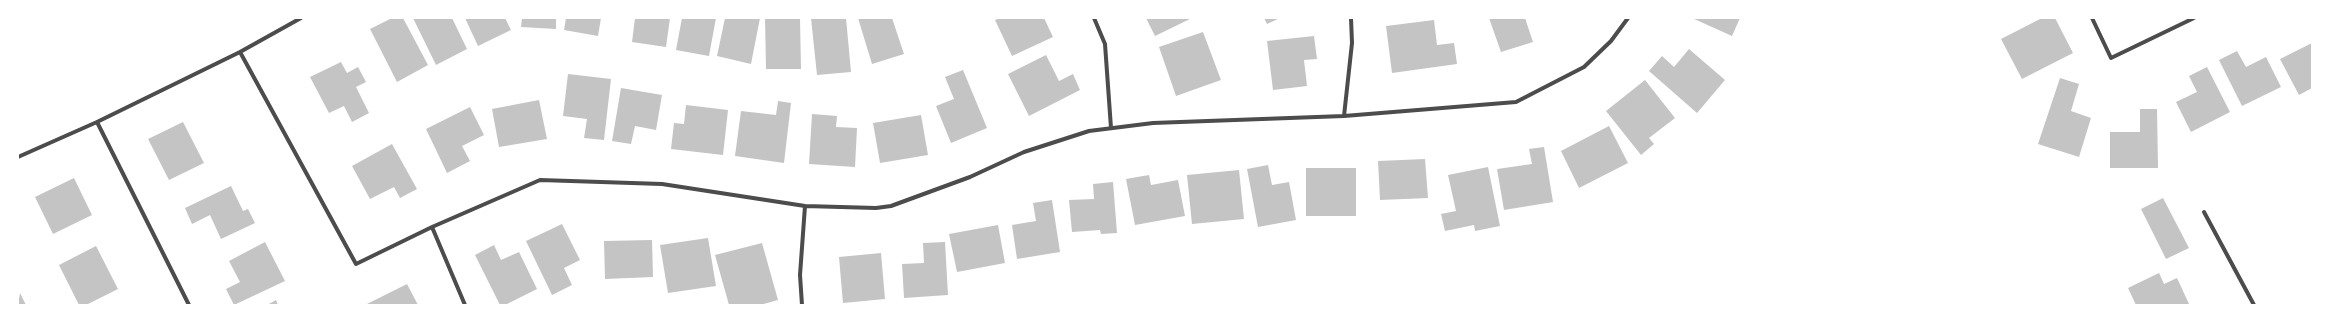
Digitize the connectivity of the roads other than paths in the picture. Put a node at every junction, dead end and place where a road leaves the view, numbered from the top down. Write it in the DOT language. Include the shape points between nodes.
graph roads {
  1 [pos="301,18"];
  2 [pos="1094,18"];
  3 [pos="1351,18"];
  4 [pos="1628,18"];
  5 [pos="2092,18"];
  6 [pos="2194,18"];
  7 [pos="240,52"];
  8 [pos="1344,116"];
  9 [pos="97,122"];
  10 [pos="1111,128"];
  11 [pos="18,157"];
  12 [pos="805,206"];
  13 [pos="2204,212"];
  14 [pos="432,227"];
  15 [pos="189,305"];
  16 [pos="465,305"];
  17 [pos="802,305"];
  18 [pos="2254,305"];
  1 -- 7 [label="street"];
  2 -- 10 [label="street" via="1105,44"];
  3 -- 8 [label="street" via="1352,42"];
  4 -- 8 [label="street" via="1611,41 1584,67 1516,102"];
  5 -- 6 [label="street" via="2112,58"];
  7 -- 9 [label="street"];
  7 -- 14 [label="street" via="356,264"];
  8 -- 10 [label="street" via="1153,123"];
  9 -- 11 [label="street"];
  9 -- 15 [label="street"];
  10 -- 12 [label="street" via="1089,130 1024,152 970,177 891,206"];
  12 -- 14 [label="street" via="662,184 540,180"];
  12 -- 17 [label="street" via="800,275"];
  13 -- 18 [label="street"];
  14 -- 16 [label="street"];
}
